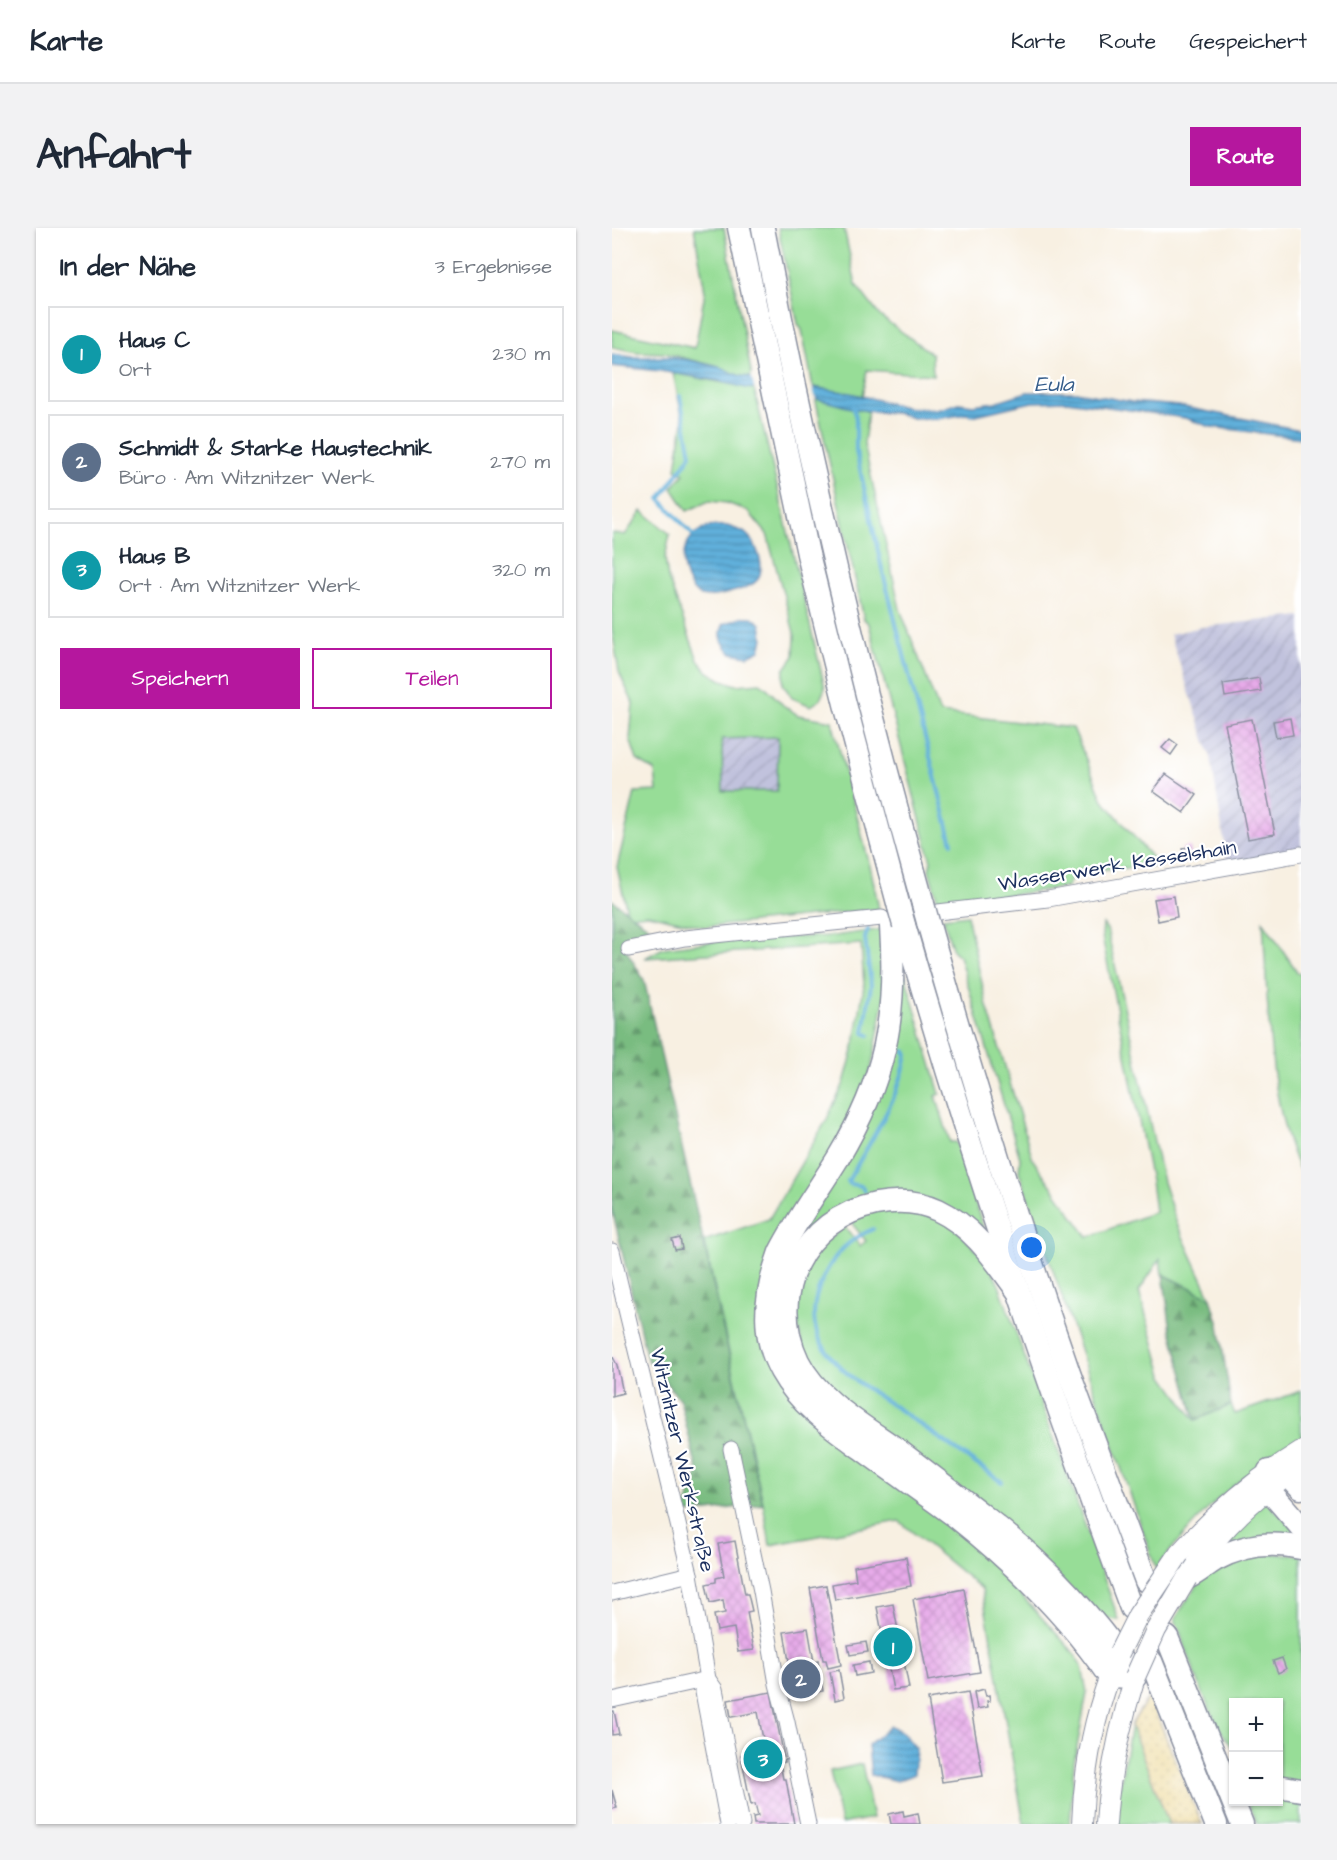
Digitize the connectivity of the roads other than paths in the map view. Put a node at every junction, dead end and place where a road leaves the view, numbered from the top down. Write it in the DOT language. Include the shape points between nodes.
graph roads {
  1 [pos="739,228"];
  2 [pos="763,228"];
  3 [pos="1301,854"];
  4 [pos="930,913"];
  5 [pos="893,917"];
  6 [pos="629,949"];
  7 [pos="612,1251"];
  8 [pos="1017,1290"];
  9 [pos="731,1449"];
  10 [pos="1301,1451"];
  11 [pos="1285,1478"];
  12 [pos="1301,1527"];
  13 [pos="1301,1548"];
  14 [pos="690,1574"];
  15 [pos="1187,1578"];
  16 [pos="1146,1581"];
  17 [pos="612,1593"];
  18 [pos="1131,1608"];
  19 [pos="1167,1637"];
  20 [pos="1113,1657"];
  21 [pos="1151,1661"];
  22 [pos="1135,1677"];
  23 [pos="708,1679"];
  24 [pos="612,1700"];
  25 [pos="1194,1709"];
  26 [pos="1229,1752"];
  27 [pos="1283,1787"];
  28 [pos="1301,1790"];
  29 [pos="728,1824"];
  30 [pos="742,1824"];
  31 [pos="808,1824"];
  32 [pos="1082,1824"];
  33 [pos="1106,1824"];
  34 [pos="1216,1824"];
  35 [pos="1242,1824"];
  1 -- 5 [label="highway" via="811,566 883,851"];
  2 -- 4 [label="highway" via="845,609 891,791"];
  3 -- 4 [label="street, Wasserwerk Kesselshain" via="1048,899"];
  4 -- 16 [label="highway" via="958,1029 1031,1260"];
  5 -- 6 [label="street" via="685,938"];
  5 -- 8 [label="highway" via="936,1032"];
  5 -- 20 [label="highway" via="893,995 881,1064 857,1124 780,1252 767,1302 770,1342 779,1369 802,1401 953,1515 1027,1578 1082,1638"];
  7 -- 14 [label="street, Witznitzer Werkstraße"];
  8 -- 18 [label="highway" via="1076,1464"];
  8 -- 20 [label="highway" via="983,1245 960,1223 938,1210 914,1202 889,1201 860,1207 836,1218 812,1239 797,1263 788,1289 791,1343 800,1364 824,1394 1018,1544 1057,1582"];
  9 -- 31 [label="street"];
  10 -- 11 [label="main road"];
  11 -- 12 [label="highway"];
  11 -- 15 [label="main road" via="1242,1510"];
  11 -- 20 [label="main road, bridge" via="1208,1521 1179,1554"];
  13 -- 15 [label="highway" via="1248,1547"];
  14 -- 17 [label="street"];
  14 -- 23 [label="street, Witznitzer Werkstraße"];
  15 -- 22 [label="main road, bridge" via="1156,1630"];
  19 -- 25 [label="highway"];
  20 -- 22 [label="highway"];
  20 -- 32 [label="main road" via="1086,1768"];
  21 -- 34 [label="highway"];
  22 -- 33 [label="main road" via="1110,1774"];
  23 -- 24 [label="street"];
  23 -- 29 [label="street, Witznitzer Werkstraße" via="703,1692"];
  23 -- 30 [label="street, Witznitzer Werkstraße" via="715,1689"];
  25 -- 26 [label="highway"];
  25 -- 35 [label="highway"];
  27 -- 28 [label="highway"];
}
